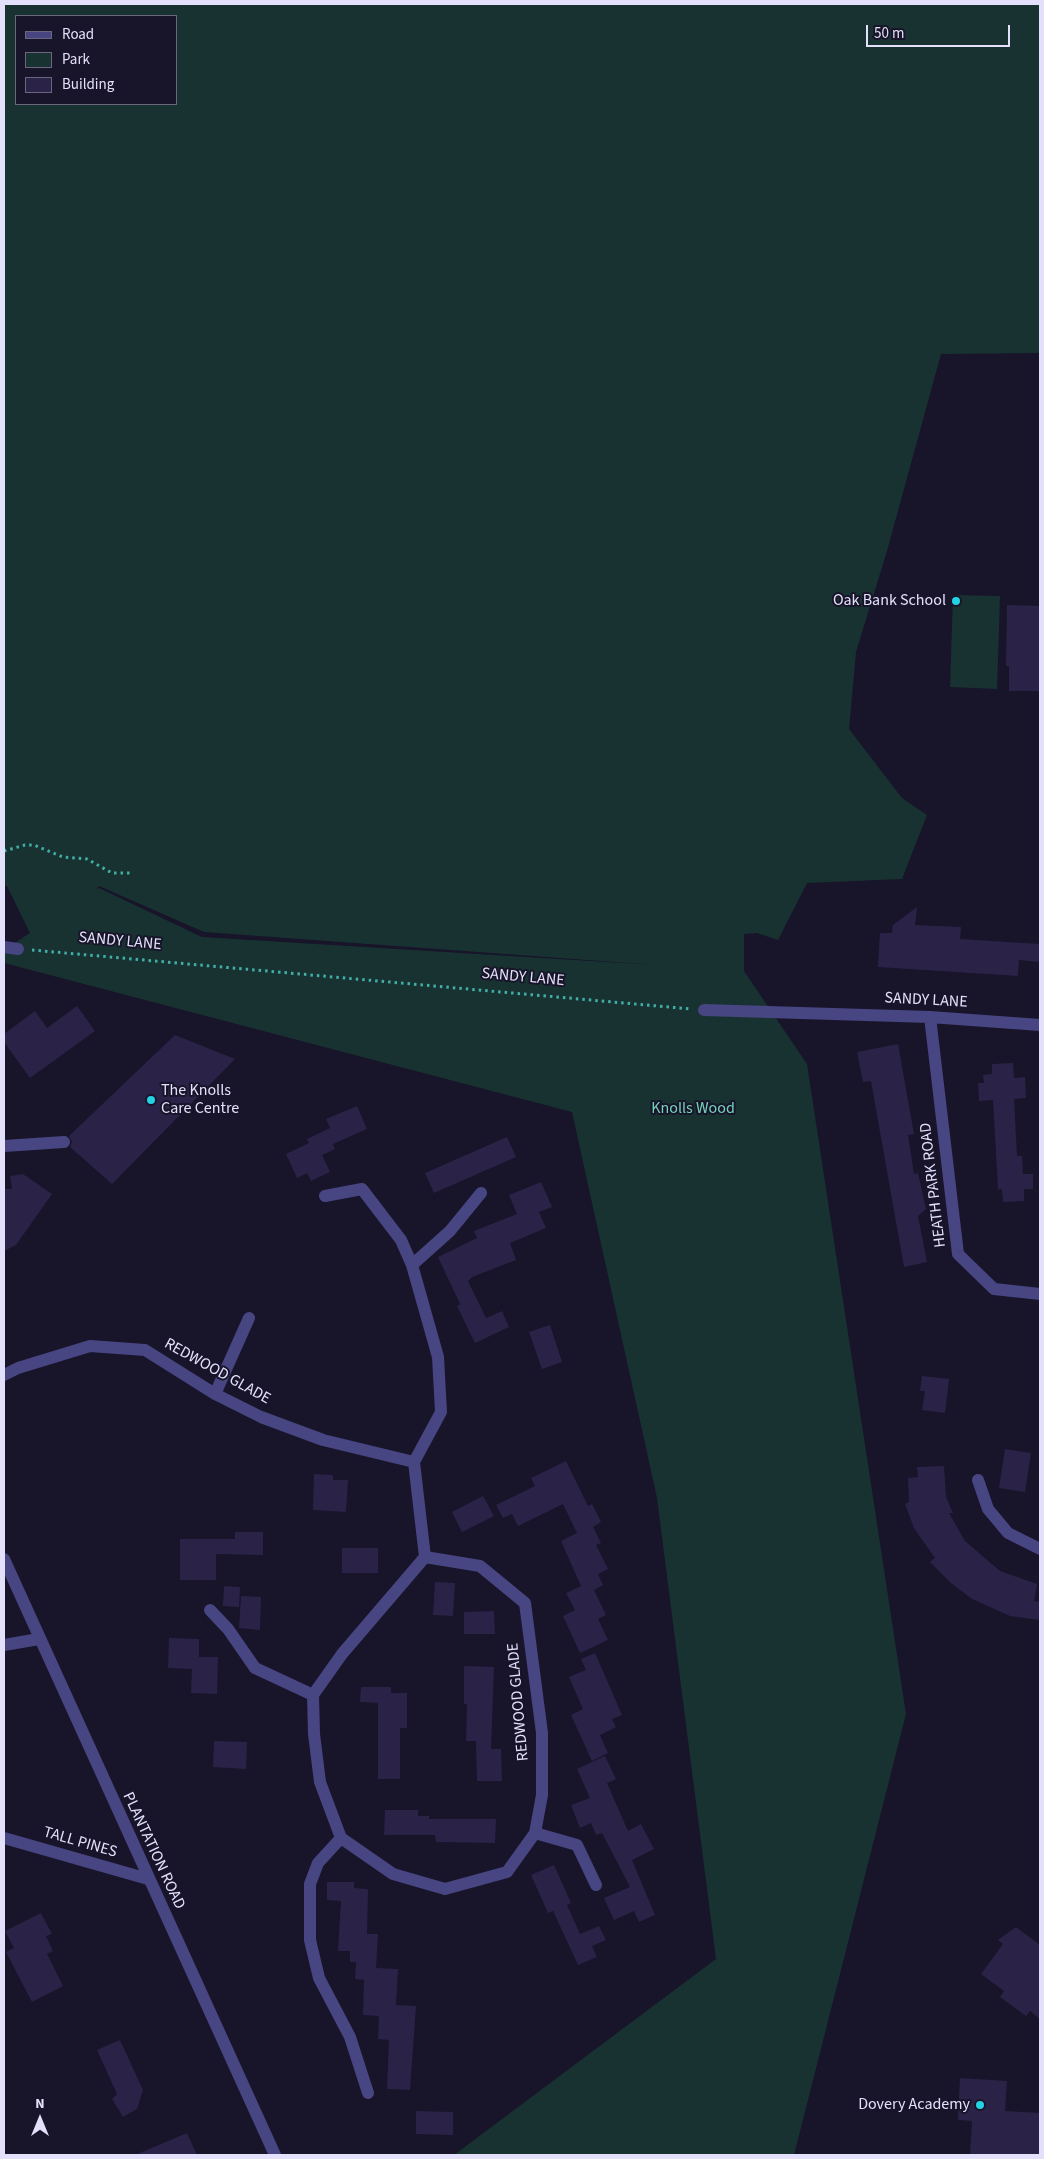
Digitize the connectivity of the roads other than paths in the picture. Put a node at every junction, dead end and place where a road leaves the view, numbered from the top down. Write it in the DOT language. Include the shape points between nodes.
graph roads {
  1 [pos="4,947"];
  2 [pos="18,949"];
  3 [pos="704,1010"];
  4 [pos="930,1017"];
  5 [pos="1040,1025"];
  6 [pos="64,1142"];
  7 [pos="4,1146"];
  8 [pos="481,1193"];
  9 [pos="325,1196"];
  10 [pos="412,1265"];
  11 [pos="1040,1294"];
  12 [pos="249,1318"];
  13 [pos="4,1375"];
  14 [pos="215,1394"];
  15 [pos="414,1462"];
  16 [pos="978,1480"];
  17 [pos="1040,1549"];
  18 [pos="425,1557"];
  19 [pos="4,1559"];
  20 [pos="210,1610"];
  21 [pos="39,1640"];
  22 [pos="4,1645"];
  23 [pos="313,1695"];
  24 [pos="535,1833"];
  25 [pos="4,1838"];
  26 [pos="341,1838"];
  27 [pos="148,1879"];
  28 [pos="596,1885"];
  29 [pos="368,2093"];
  30 [pos="275,2155"];
  1 -- 2 [label="street"];
  3 -- 4 [label="street, SANDY LANE"];
  4 -- 5 [label="street, SANDY LANE"];
  4 -- 11 [label="street, HEATH PARK ROAD" via="958,1254 994,1289"];
  6 -- 7 [label="street"];
  8 -- 10 [label="street" via="450,1231"];
  9 -- 10 [label="street" via="362,1189 401,1240"];
  10 -- 15 [label="street" via="438,1357 441,1412"];
  12 -- 14 [label="street"];
  13 -- 14 [label="street, REDWOOD GLADE" via="90,1346 145,1350"];
  14 -- 15 [label="street, REDWOOD GLADE" via="261,1417 323,1440"];
  15 -- 18 [label="street"];
  16 -- 17 [label="street" via="988,1509 1008,1533"];
  18 -- 23 [label="street" via="342,1654"];
  18 -- 24 [label="street, REDWOOD GLADE" via="480,1566 525,1603 542,1733 542,1795"];
  19 -- 21 [label="street, PLANTATION ROAD"];
  20 -- 23 [label="street" via="228,1629 255,1668"];
  21 -- 22 [label="street"];
  21 -- 27 [label="street, PLANTATION ROAD"];
  23 -- 26 [label="street" via="320,1782"];
  24 -- 26 [label="street, REDWOOD GLADE" via="507,1872 445,1889 393,1874"];
  24 -- 28 [label="street" via="577,1845"];
  25 -- 27 [label="street, TALL PINES"];
  26 -- 29 [label="street" via="318,1863 310,1884 310,1940 318,1978 350,2036"];
  27 -- 30 [label="street, PLANTATION ROAD"];
}
